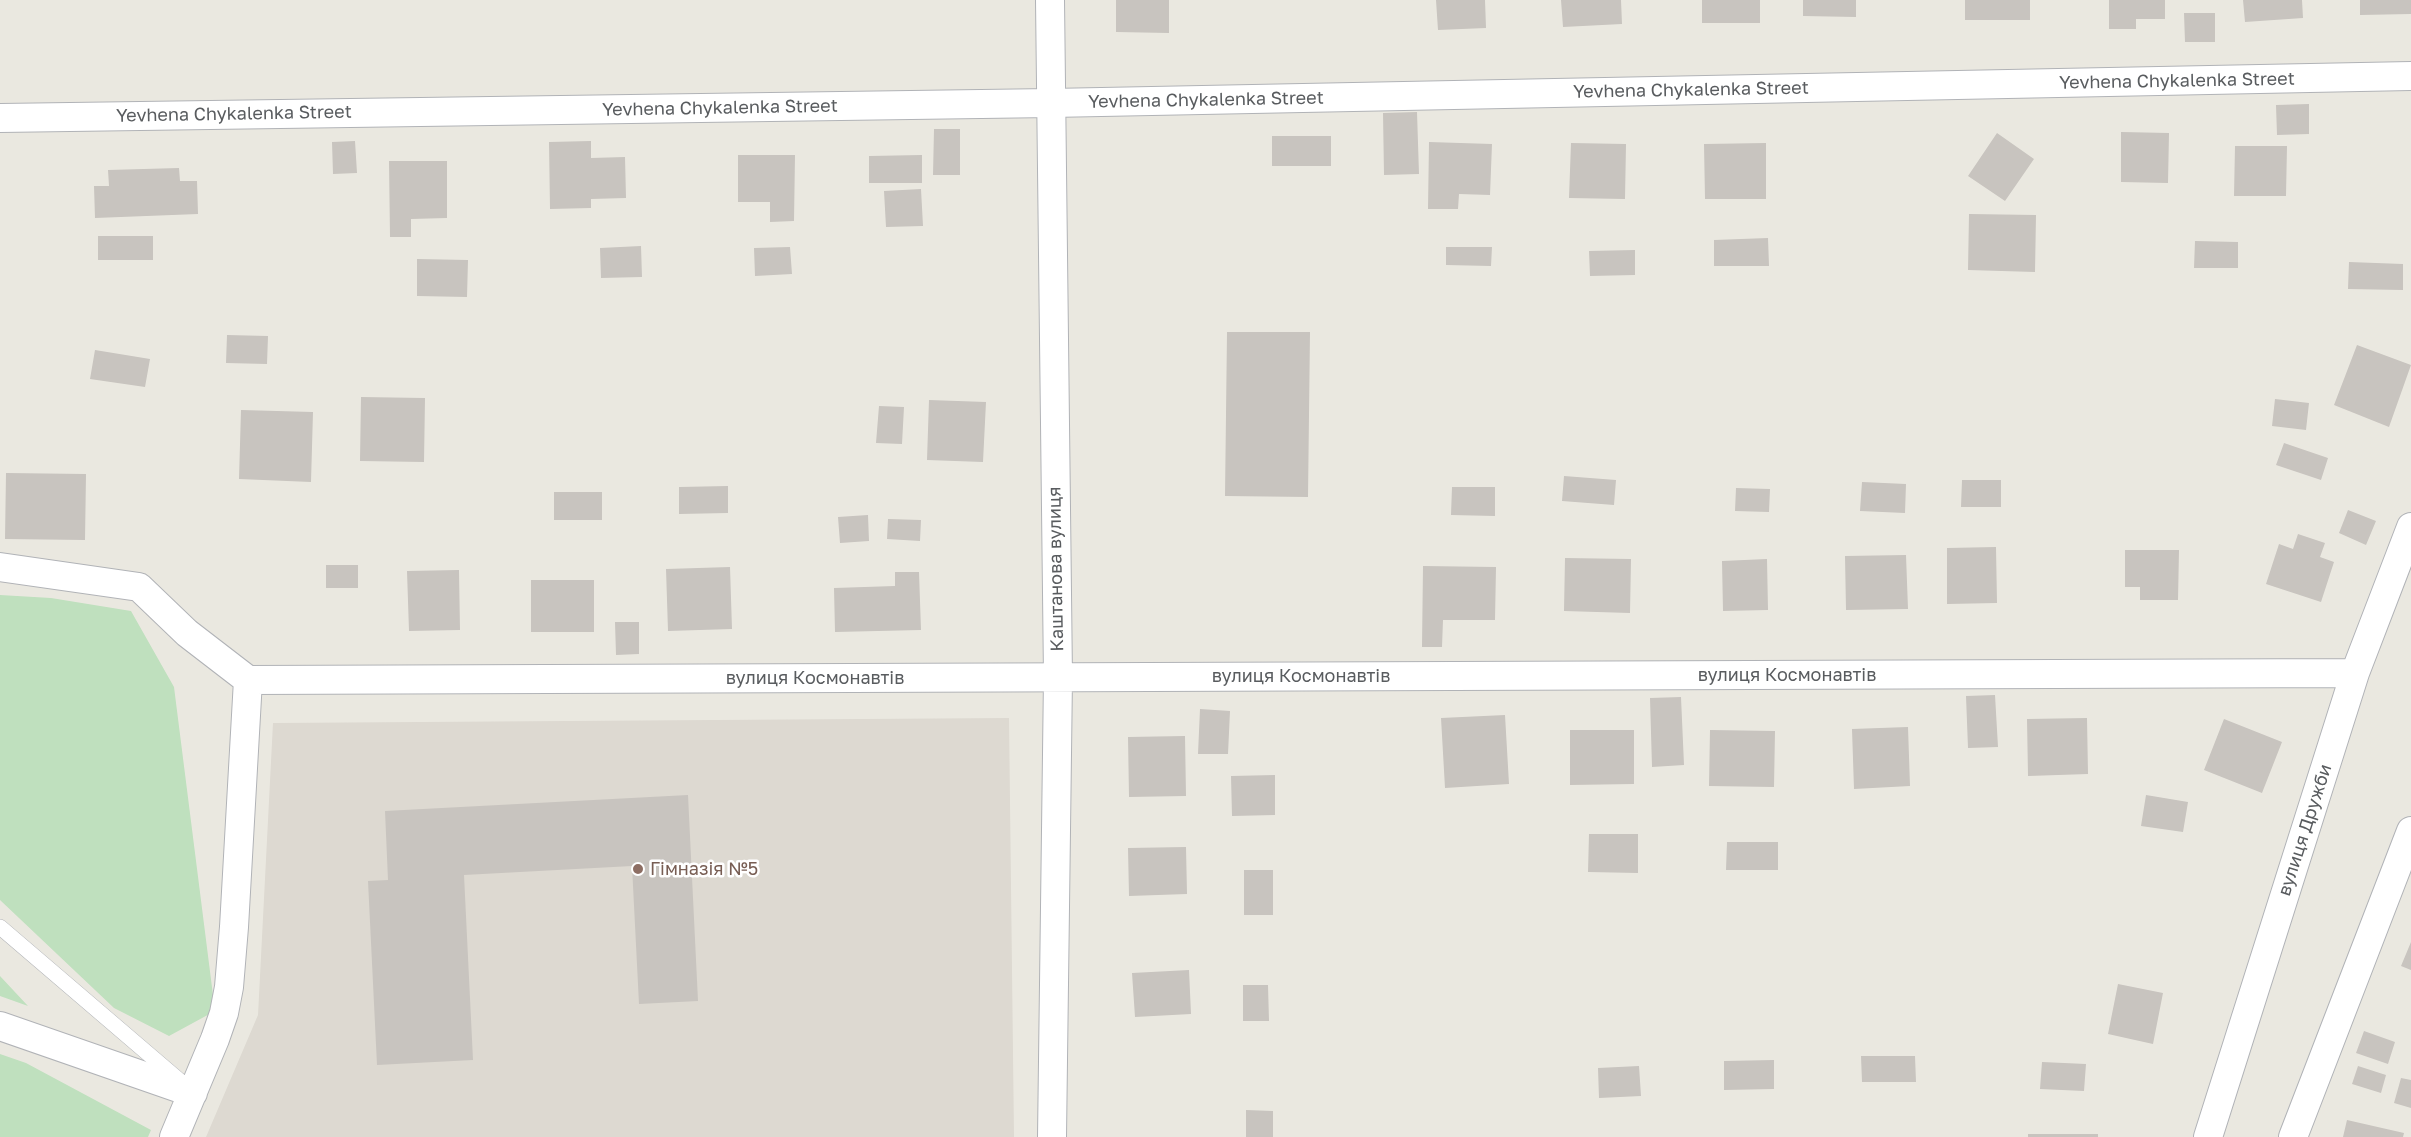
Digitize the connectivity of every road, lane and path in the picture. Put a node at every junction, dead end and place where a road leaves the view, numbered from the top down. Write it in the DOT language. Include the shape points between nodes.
graph roads {
  1 [pos="1050,0"];
  2 [pos="2411,76"];
  3 [pos="1051,103"];
  4 [pos="0,118"];
  5 [pos="2411,526"];
  6 [pos="0,567"];
  7 [pos="2355,673"];
  8 [pos="1058,677"];
  9 [pos="248,680"];
  10 [pos="2411,831"];
  11 [pos="0,927"];
  12 [pos="0,1026"];
  13 [pos="193,1093"];
  14 [pos="174,1137"];
  15 [pos="1052,1137"];
  16 [pos="2208,1137"];
  17 [pos="2293,1137"];
  1 -- 3 [label="street, Каштанова вулиця"];
  2 -- 3 [label="street, Yevhena Chykalenka Street"];
  3 -- 4 [label="street, Yevhena Chykalenka Street"];
  3 -- 8 [label="street, Каштанова вулиця"];
  5 -- 7 [label="street, вулиця Дружби"];
  6 -- 9 [label="street" via="139,587 187,633"];
  7 -- 8 [label="street, вулиця Космонавтів"];
  7 -- 16 [label="street, вулиця Дружби"];
  8 -- 9 [label="street, вулиця Космонавтів"];
  8 -- 15 [label="street, Каштанова вулиця"];
  9 -- 13 [label="street" via="232,964 224,1013"];
  10 -- 17 [label="street"];
  11 -- 13 [label="lane"];
  12 -- 13 [label="street"];
  13 -- 14 [label="street"];
}
